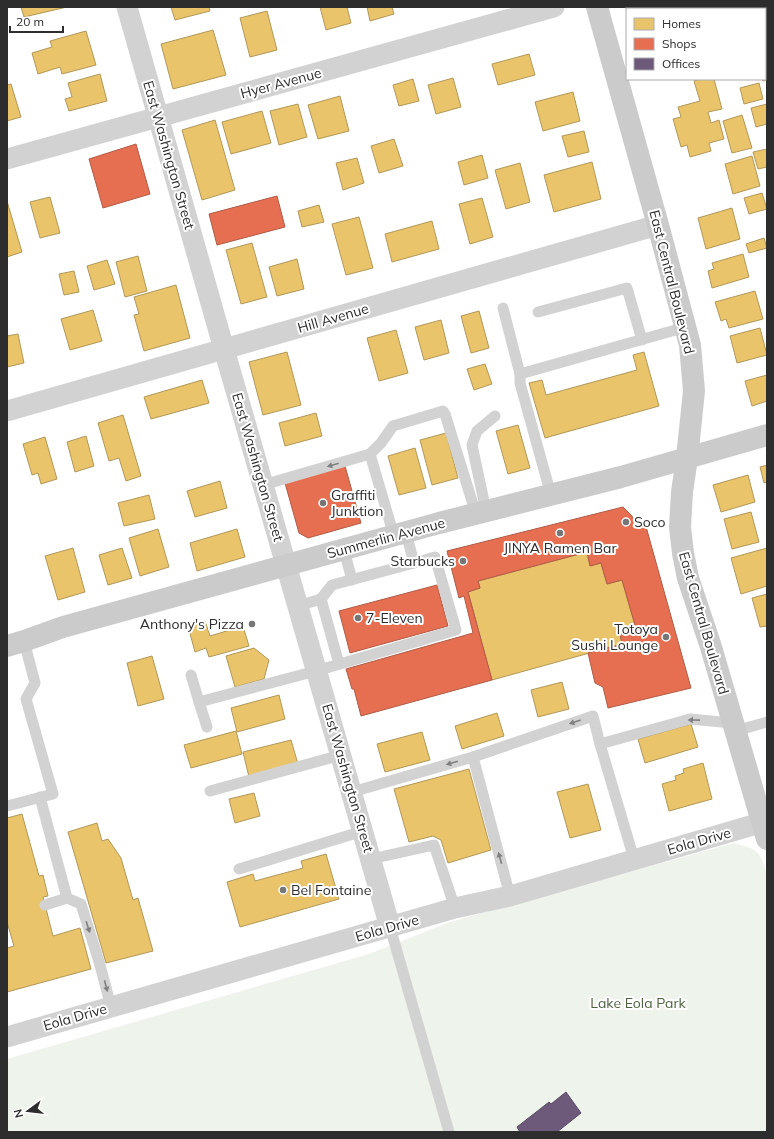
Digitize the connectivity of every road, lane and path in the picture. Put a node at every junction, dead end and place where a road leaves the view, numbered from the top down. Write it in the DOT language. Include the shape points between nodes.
graph roads {
  1 [pos="127,7"];
  2 [pos="554,7"];
  3 [pos="597,7"];
  4 [pos="158,116"];
  5 [pos="7,159"];
  6 [pos="658,225"];
  7 [pos="503,308"];
  8 [pos="538,312"];
  9 [pos="686,327"];
  10 [pos="642,340"];
  11 [pos="224,349"];
  12 [pos="520,374"];
  13 [pos="7,411"];
  14 [pos="495,416"];
  15 [pos="767,435"];
  16 [pos="370,454"];
  17 [pos="687,458"];
  18 [pos="263,485"];
  19 [pos="551,494"];
  20 [pos="481,513"];
  21 [pos="400,534"];
  22 [pos="344,550"];
  23 [pos="414,563"];
  24 [pos="286,565"];
  25 [pos="352,580"];
  26 [pos="321,599"];
  27 [pos="298,606"];
  28 [pos="16,643"];
  29 [pos="339,664"];
  30 [pos="316,671"];
  31 [pos="191,675"];
  32 [pos="199,702"];
  33 [pos="767,722"];
  34 [pos="206,727"];
  35 [pos="734,727"];
  36 [pos="600,744"];
  37 [pos="341,756"];
  38 [pos="473,757"];
  39 [pos="210,791"];
  40 [pos="352,792"];
  41 [pos="40,797"];
  42 [pos="7,806"];
  43 [pos="765,827"];
  44 [pos="363,831"];
  45 [pos="371,859"];
  46 [pos="634,859"];
  47 [pos="239,869"];
  48 [pos="510,896"];
  49 [pos="67,898"];
  50 [pos="45,905"];
  51 [pos="455,908"];
  52 [pos="390,927"];
  53 [pos="111,1007"];
  54 [pos="7,1037"];
  55 [pos="449,1132"];
  1 -- 4 [label="street, East Washington Street"];
  2 -- 4 [label="street, Hyer Avenue"];
  3 -- 6 [label="street, East Central Boulevard"];
  4 -- 5 [label="street, Hyer Avenue"];
  4 -- 11 [label="street, East Washington Street"];
  6 -- 9 [label="street, East Central Boulevard"];
  6 -- 11 [label="street, Hill Avenue"];
  7 -- 12 [label="lane"];
  8 -- 10 [label="lane" via="627,288"];
  9 -- 10 [label="lane"];
  9 -- 17 [label="street, East Central Boulevard" via="694,391"];
  10 -- 12 [label="lane"];
  11 -- 13 [label="street, Hill Avenue"];
  11 -- 18 [label="street, East Washington Street"];
  12 -- 19 [label="lane" via="520,383"];
  14 -- 20 [label="lane" via="476,431 472,445"];
  15 -- 17 [label="street, Summerlin Avenue"];
  16 -- 18 [label="lane, one-way"];
  16 -- 20 [label="lane" via="393,426 443,411"];
  16 -- 21 [label="lane"];
  17 -- 19 [label="street, Summerlin Avenue"];
  17 -- 35 [label="street, East Central Boulevard" via="680,527 683,553 688,578"];
  18 -- 24 [label="street, East Washington Street"];
  19 -- 20 [label="street, Summerlin Avenue"];
  20 -- 21 [label="street, Summerlin Avenue"];
  21 -- 22 [label="street, Summerlin Avenue"];
  21 -- 23 [label="lane"];
  22 -- 24 [label="street, Summerlin Avenue"];
  22 -- 25 [label="lane"];
  23 -- 25 [label="lane"];
  23 -- 29 [label="lane" via="435,558 456,630"];
  24 -- 27 [label="street, East Washington Street"];
  24 -- 28 [label="street, Summerlin Avenue" via="63,627"];
  25 -- 26 [label="lane" via="332,585"];
  26 -- 27 [label="lane"];
  26 -- 29 [label="lane"];
  27 -- 30 [label="street, East Washington Street"];
  28 -- 41 [label="lane" via="35,683 26,699 53,794"];
  29 -- 30 [label="lane"];
  30 -- 32 [label="lane"];
  30 -- 37 [label="street, East Washington Street"];
  31 -- 32 [label="lane"];
  32 -- 34 [label="lane"];
  33 -- 35 [label="lane"];
  35 -- 36 [label="lane, one-way" via="690,719"];
  35 -- 43 [label="street, East Central Boulevard"];
  36 -- 38 [label="lane, one-way" via="593,716"];
  36 -- 46 [label="lane"];
  37 -- 39 [label="lane"];
  37 -- 40 [label="street, East Washington Street"];
  38 -- 40 [label="lane, one-way"];
  48 -- 38 [label="lane, one-way"];
  40 -- 44 [label="street, East Washington Street"];
  41 -- 42 [label="lane"];
  41 -- 49 [label="lane"];
  43 -- 46 [label="street, Eola Drive"];
  44 -- 45 [label="street, East Washington Street"];
  44 -- 47 [label="lane"];
  45 -- 51 [label="lane" via="434,846"];
  45 -- 52 [label="street, East Washington Street"];
  46 -- 48 [label="street, Eola Drive"];
  48 -- 51 [label="street, Eola Drive"];
  49 -- 50 [label="lane"];
  49 -- 53 [label="lane, one-way" via="81,904"];
  51 -- 52 [label="street, Eola Drive"];
  52 -- 53 [label="street, Eola Drive"];
  52 -- 55 [label="lane"];
  53 -- 54 [label="street, Eola Drive"];
}
